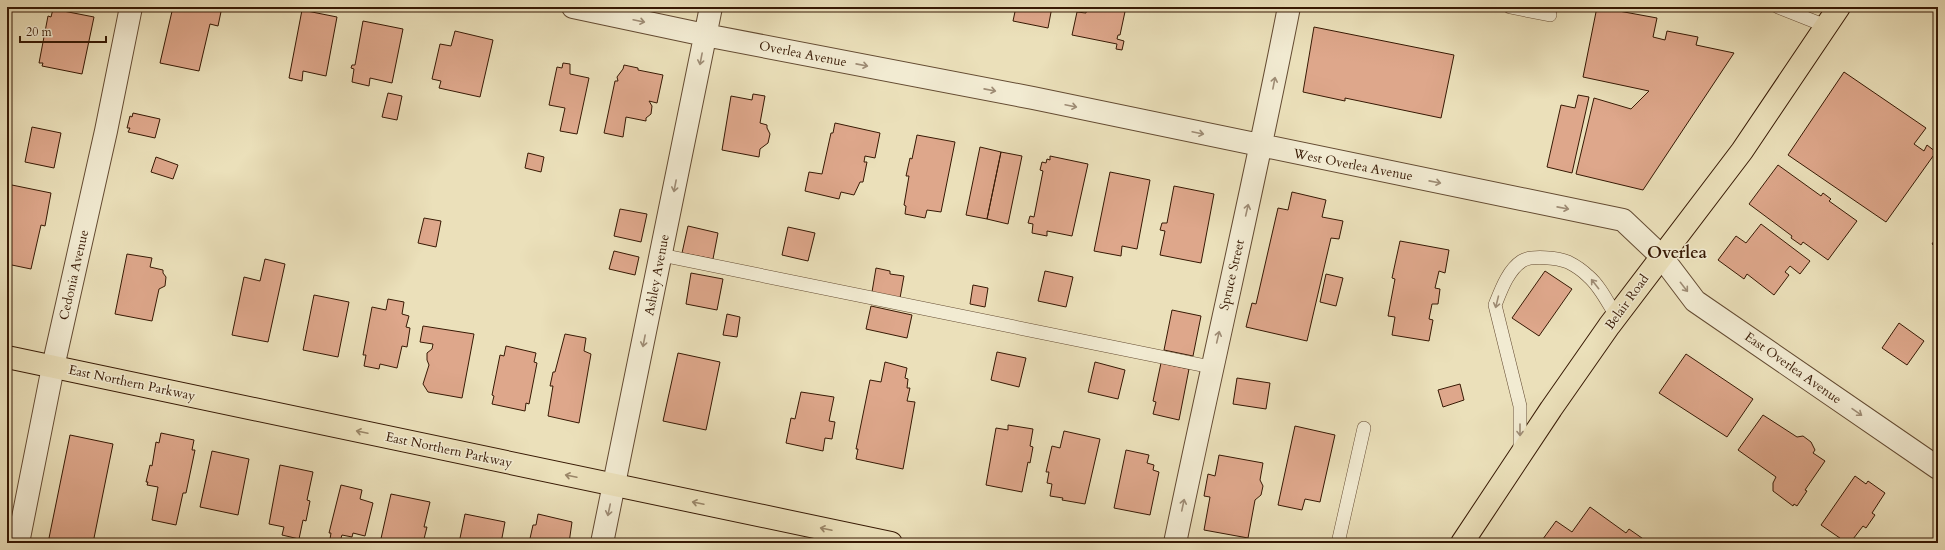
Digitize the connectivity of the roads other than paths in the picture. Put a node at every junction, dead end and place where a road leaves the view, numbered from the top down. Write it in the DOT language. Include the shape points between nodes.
graph roads {
  1 [pos="131,7"];
  2 [pos="573,7"];
  3 [pos="711,7"];
  4 [pos="1289,7"];
  5 [pos="1510,7"];
  6 [pos="1778,7"];
  7 [pos="1839,7"];
  8 [pos="1550,15"];
  9 [pos="1826,26"];
  10 [pos="705,35"];
  11 [pos="1033,98"];
  12 [pos="1262,147"];
  13 [pos="661,255"];
  14 [pos="1661,256"];
  15 [pos="1616,316"];
  16 [pos="7,357"];
  17 [pos="53,367"];
  18 [pos="1211,367"];
  19 [pos="1364,428"];
  20 [pos="1520,455"];
  21 [pos="1938,468"];
  22 [pos="615,485"];
  23 [pos="18,543"];
  24 [pos="602,543"];
  25 [pos="891,543"];
  26 [pos="1175,543"];
  27 [pos="1338,543"];
  28 [pos="1462,543"];
  1 -- 17 [label="street, Cedonia Avenue"];
  2 -- 10 [label="street, Overlea Avenue, one-way"];
  3 -- 10 [label="street, Ashley Avenue"];
  12 -- 4 [label="street, Spruce Street, one-way"];
  5 -- 8 [label="lane"];
  6 -- 9 [label="lane"];
  7 -- 9 [label="main road, Belair Road"];
  9 -- 14 [label="main road, Belair Road" via="1742,151"];
  10 -- 11 [label="street, Overlea Avenue, one-way"];
  10 -- 13 [label="street, Ashley Avenue, one-way"];
  11 -- 12 [label="street, West Overlea Avenue, one-way"];
  12 -- 14 [label="street, West Overlea Avenue, one-way" via="1623,220"];
  18 -- 12 [label="street, Spruce Street, one-way"];
  13 -- 18 [label="lane"];
  13 -- 22 [label="street, Ashley Avenue, one-way"];
  14 -- 15 [label="main road, Belair Road"];
  14 -- 21 [label="street, East Overlea Avenue, one-way" via="1695,301"];
  15 -- 20 [label="main road, Belair Road"];
  15 -- 20 [label="lane, one-way" via="1589,276 1567,262 1542,257 1523,261 1511,272 1500,290 1495,305 1520,406"];
  16 -- 17 [label="main road, East Northern Parkway"];
  22 -- 17 [label="main road, East Northern Parkway, one-way"];
  17 -- 23 [label="street, Cedonia Avenue"];
  26 -- 18 [label="street, Spruce Street, one-way"];
  19 -- 27 [label="lane"];
  20 -- 28 [label="main road, Belair Road"];
  22 -- 24 [label="street, Ashley Avenue, one-way"];
  25 -- 22 [label="main road, East Northern Parkway, one-way"];
}
